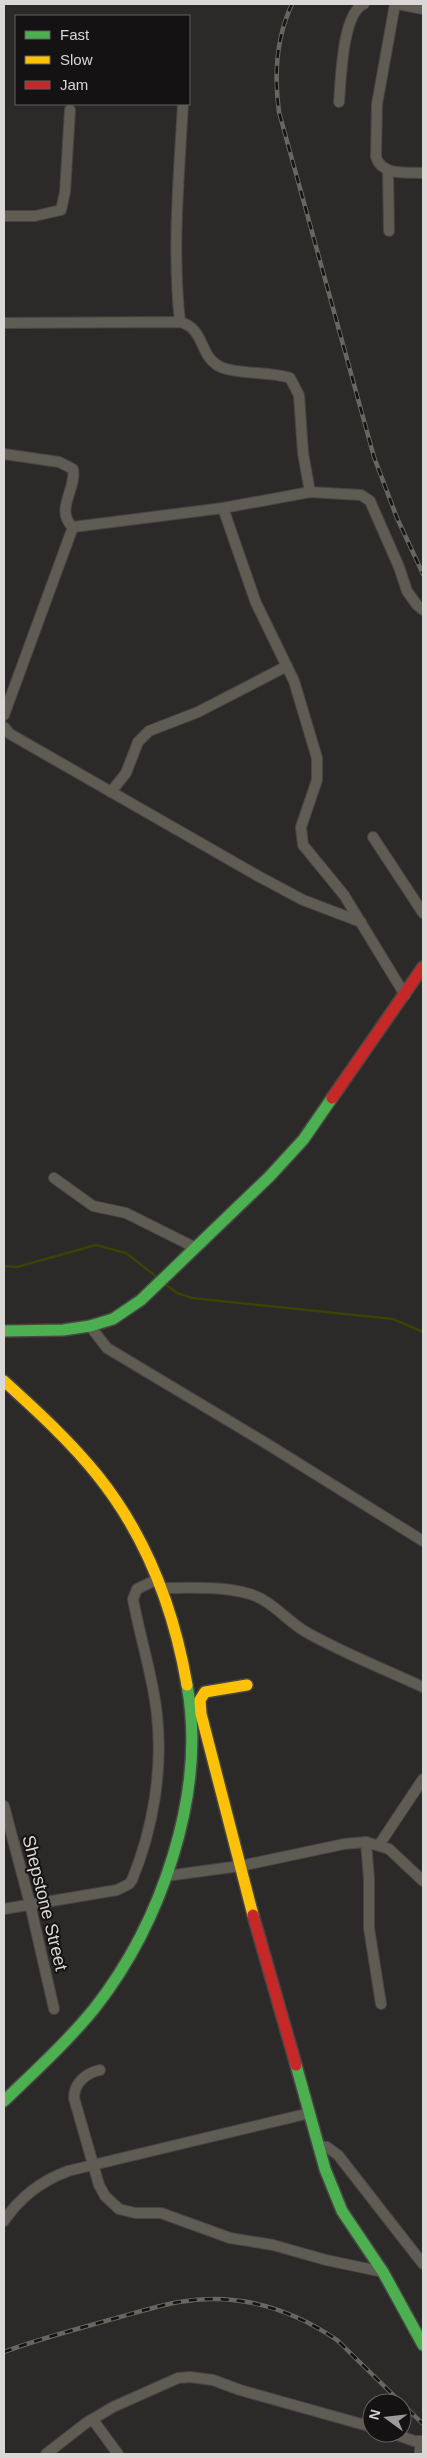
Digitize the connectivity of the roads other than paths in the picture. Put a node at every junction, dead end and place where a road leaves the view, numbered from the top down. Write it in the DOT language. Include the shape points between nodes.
graph roads {
  1 [pos="364,4"];
  2 [pos="396,4"];
  3 [pos="423,9"];
  4 [pos="339,102"];
  5 [pos="183,105"];
  6 [pos="70,110"];
  7 [pos="388,171"];
  8 [pos="423,173"];
  9 [pos="4,216"];
  10 [pos="389,231"];
  11 [pos="180,322"];
  12 [pos="4,323"];
  13 [pos="4,454"];
  14 [pos="310,492"];
  15 [pos="223,508"];
  16 [pos="73,527"];
  17 [pos="423,610"];
  18 [pos="287,666"];
  19 [pos="4,715"];
  20 [pos="4,727"];
  21 [pos="111,792"];
  22 [pos="373,837"];
  23 [pos="423,913"];
  24 [pos="361,922"];
  25 [pos="423,967"];
  26 [pos="405,995"];
  27 [pos="54,1178"];
  28 [pos="194,1247"];
  29 [pos="90,1326"];
  30 [pos="4,1331"];
  31 [pos="4,1381"];
  32 [pos="423,1541"];
  33 [pos="160,1584"];
  34 [pos="247,1685"];
  35 [pos="423,1687"];
  36 [pos="210,1748"];
  37 [pos="191,1750"];
  38 [pos="423,1779"];
  39 [pos="4,1806"];
  40 [pos="366,1842"];
  41 [pos="379,1845"];
  42 [pos="240,1866"];
  43 [pos="166,1876"];
  44 [pos="423,1881"];
  45 [pos="30,1904"];
  46 [pos="4,1909"];
  47 [pos="381,2004"];
  48 [pos="54,2009"];
  49 [pos="100,2070"];
  50 [pos="4,2101"];
  51 [pos="310,2113"];
  52 [pos="318,2146"];
  53 [pos="92,2164"];
  54 [pos="4,2221"];
  55 [pos="423,2264"];
  56 [pos="383,2272"];
  57 [pos="423,2345"];
  58 [pos="93,2420"];
  59 [pos="362,2424"];
  60 [pos="422,2441"];
  61 [pos="46,2454"];
  62 [pos="118,2454"];
  63 [pos="420,2454"];
  1 -- 4 [label="street" via="356,8 349,24"];
  2 -- 3 [label="street"];
  2 -- 7 [label="street" via="376,127 378,162"];
  5 -- 11 [label="street" via="177,234"];
  6 -- 9 [label="street" via="61,210 35,216"];
  7 -- 8 [label="street"];
  7 -- 10 [label="street"];
  11 -- 12 [label="street"];
  11 -- 14 [label="street" via="193,328 218,366 285,376 295,384 300,395"];
  13 -- 16 [label="street" via="59,462 73,469 65,510"];
  14 -- 15 [label="street"];
  14 -- 17 [label="street" via="361,495 370,501 407,591"];
  15 -- 16 [label="street"];
  15 -- 18 [label="street" via="253,596"];
  16 -- 19 [label="street"];
  18 -- 21 [label="street" via="198,712 149,731 138,742 126,773"];
  18 -- 24 [label="street" via="318,765 315,789 301,827 301,837"];
  20 -- 21 [label="street" via="10,734"];
  21 -- 24 [label="street" via="302,900"];
  22 -- 23 [label="street"];
  24 -- 26 [label="street"];
  25 -- 26 [label="street"];
  26 -- 28 [label="street" via="303,1140 270,1176"];
  27 -- 28 [label="street" via="93,1206 126,1213"];
  28 -- 29 [label="street" via="141,1300 113,1319"];
  29 -- 30 [label="street"];
  29 -- 32 [label="street" via="107,1348"];
  31 -- 33 [label="street" via="59,1433 104,1485 123,1512"];
  33 -- 35 [label="street" via="250,1594 271,1604 282,1616 308,1633"];
  33 -- 37 [label="street" via="187,1692"];
  33 -- 45 [label="street" via="137,1589 133,1599 154,1697 159,1749 158,1774 139,1864 129,1884 117,1890"];
  34 -- 36 [label="street" via="202,1695 201,1714"];
  36 -- 37 [label="street"];
  36 -- 42 [label="street"];
  37 -- 43 [label="street" via="185,1799"];
  38 -- 41 [label="street"];
  39 -- 45 [label="street, Shepstone Street"];
  40 -- 41 [label="street"];
  40 -- 42 [label="street"];
  40 -- 47 [label="street" via="369,1928"];
  41 -- 44 [label="street" via="398,1856"];
  42 -- 43 [label="street"];
  42 -- 51 [label="street"];
  43 -- 50 [label="street" via="135,1946 105,1994 68,2040"];
  45 -- 46 [label="street"];
  45 -- 48 [label="street, Shepstone Street"];
  49 -- 53 [label="street" via="86,2076 74,2092"];
  51 -- 52 [label="street"];
  51 -- 53 [label="street"];
  52 -- 55 [label="street" via="329,2148 340,2157"];
  52 -- 56 [label="street" via="342,2211"];
  53 -- 54 [label="street" via="41,2184 14,2207"];
  53 -- 56 [label="street" via="105,2196 119,2209 135,2213 162,2213 230,2238"];
  56 -- 57 [label="street"];
  58 -- 59 [label="street" via="113,2407 168,2382 196,2377"];
  58 -- 61 [label="street"];
  58 -- 62 [label="street"];
  60 -- 63 [label="street"];
}
